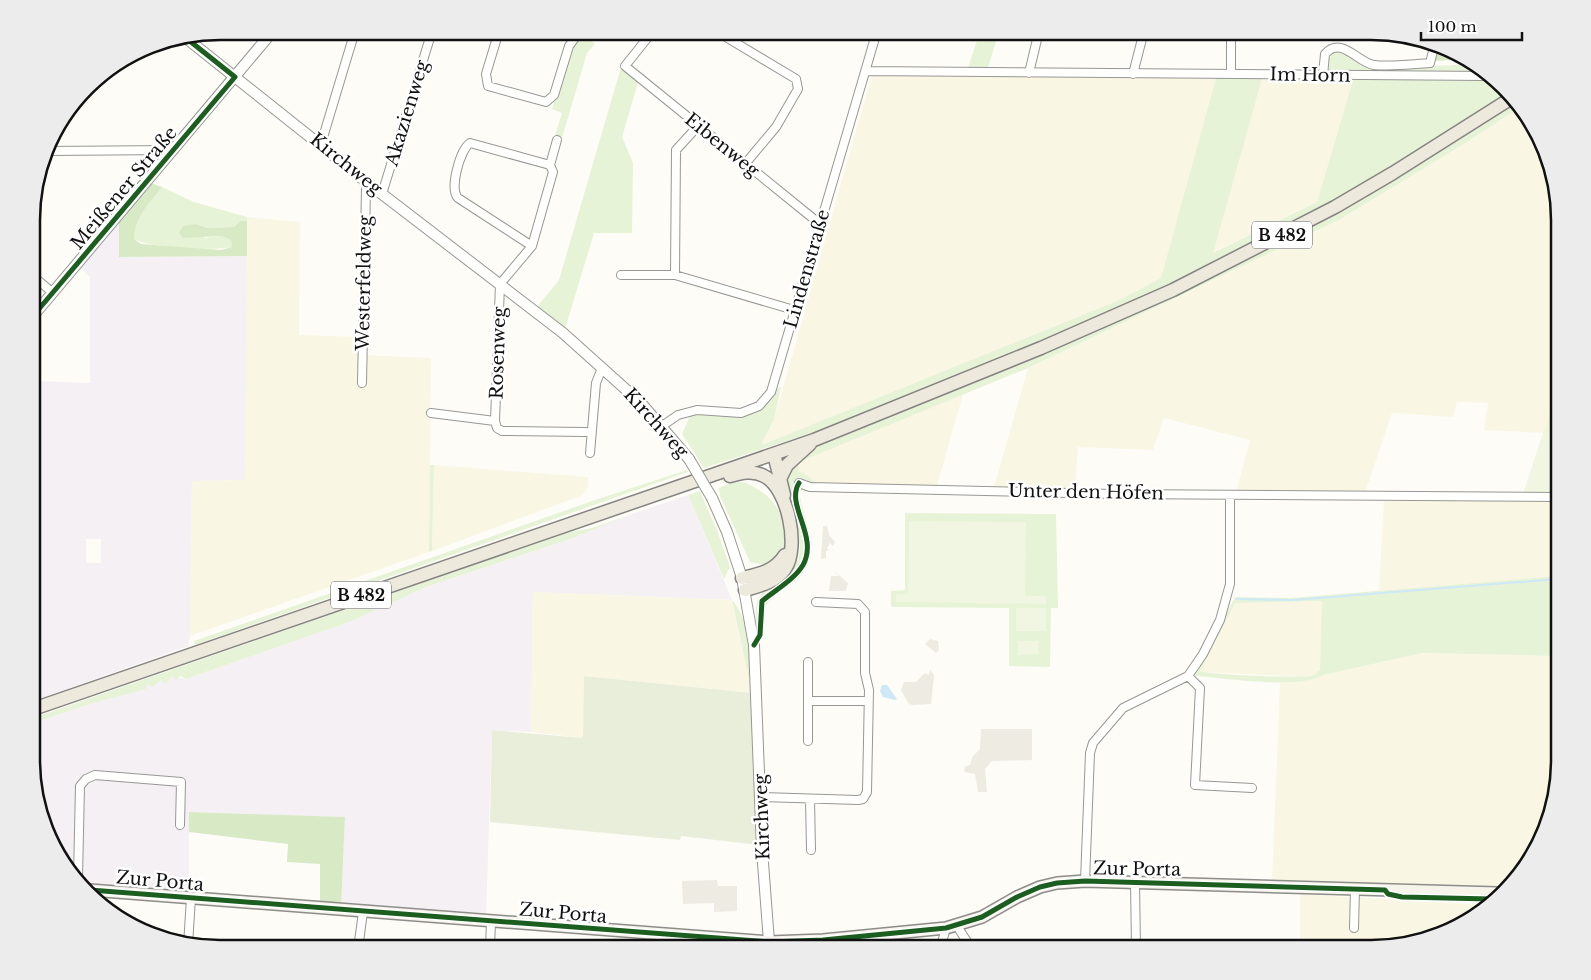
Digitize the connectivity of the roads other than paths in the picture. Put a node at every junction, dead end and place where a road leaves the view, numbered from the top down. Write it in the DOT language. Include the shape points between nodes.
graph roads {
  1 [pos="266,40"];
  2 [pos="352,40"];
  3 [pos="429,40"];
  4 [pos="496,40"];
  5 [pos="573,40"];
  6 [pos="646,40"];
  7 [pos="731,40"];
  8 [pos="875,40"];
  9 [pos="1038,40"];
  10 [pos="1142,40"];
  11 [pos="1231,40"];
  12 [pos="192,42"];
  13 [pos="1433,51"];
  14 [pos="866,71"];
  15 [pos="1029,72"];
  16 [pos="1133,74"];
  17 [pos="1231,74"];
  18 [pos="1323,75"];
  19 [pos="1479,76"];
  20 [pos="235,77"];
  21 [pos="1506,101"];
  22 [pos="698,126"];
  23 [pos="558,140"];
  24 [pos="321,144"];
  25 [pos="173,150"];
  26 [pos="54,151"];
  27 [pos="746,164"];
  28 [pos="550,165"];
  29 [pos="369,184"];
  30 [pos="382,194"];
  31 [pos="820,224"];
  32 [pos="532,246"];
  33 [pos="675,275"];
  34 [pos="621,276"];
  35 [pos="40,282"];
  36 [pos="500,284"];
  37 [pos="53,293"];
  38 [pos="40,308"];
  39 [pos="794,310"];
  40 [pos="602,368"];
  41 [pos="362,383"];
  42 [pos="431,413"];
  43 [pos="496,421"];
  44 [pos="662,426"];
  45 [pos="586,432"];
  46 [pos="814,440"];
  47 [pos="590,453"];
  48 [pos="769,456"];
  49 [pos="697,481"];
  50 [pos="778,481"];
  51 [pos="799,483"];
  52 [pos="1230,495"];
  53 [pos="1551,498"];
  54 [pos="743,584"];
  55 [pos="816,602"];
  56 [pos="808,662"];
  57 [pos="1188,676"];
  58 [pos="809,701"];
  59 [pos="868,701"];
  60 [pos="40,707"];
  61 [pos="808,741"];
  62 [pos="1252,788"];
  63 [pos="760,797"];
  64 [pos="810,799"];
  65 [pos="180,824"];
  66 [pos="811,850"];
  67 [pos="78,871"];
  68 [pos="1085,881"];
  69 [pos="1135,883"];
  70 [pos="1355,889"];
  71 [pos="97,891"];
  72 [pos="1492,893"];
  73 [pos="191,898"];
  74 [pos="363,912"];
  75 [pos="491,921"];
  76 [pos="952,927"];
  77 [pos="1354,928"];
  78 [pos="878,935"];
  79 [pos="672,936"];
  80 [pos="188,937"];
  81 [pos="359,940"];
  82 [pos="490,940"];
  83 [pos="672,940"];
  84 [pos="702,940"];
  85 [pos="768,940"];
  86 [pos="799,940"];
  87 [pos="877,940"];
  88 [pos="945,940"];
  89 [pos="964,940"];
  90 [pos="1136,940"];
  1 -- 20 [label="street, Meißener Straße"];
  2 -- 24 [label="street"];
  3 -- 30 [label="street, Akazienweg"];
  4 -- 5 [label="street" via="486,74 488,86 546,102 554,95"];
  6 -- 22 [label="street, Eibenweg" via="624,66"];
  7 -- 27 [label="street" via="799,84 776,128"];
  8 -- 14 [label="street, Lindenstraße"];
  9 -- 15 [label="street"];
  10 -- 16 [label="street"];
  11 -- 17 [label="street"];
  12 -- 20 [label="street, Kirchweg"];
  13 -- 18 [label="street" via="1430,63 1373,65 1334,47 1325,54"];
  14 -- 15 [label="street, Im Horn"];
  14 -- 31 [label="street, Lindenstraße"];
  15 -- 16 [label="street, Im Horn"];
  16 -- 17 [label="street, Im Horn"];
  17 -- 18 [label="street, Im Horn"];
  18 -- 19 [label="street, Im Horn"];
  20 -- 24 [label="street, Kirchweg"];
  20 -- 25 [label="street, Meißener Straße"];
  21 -- 46 [label="main road, B 482" via="1335,207 1191,281 1041,348"];
  22 -- 27 [label="street, Eibenweg"];
  22 -- 33 [label="street" via="676,150"];
  23 -- 28 [label="street"];
  24 -- 29 [label="street, Kirchweg"];
  25 -- 26 [label="street"];
  25 -- 37 [label="street, Meißener Straße"];
  27 -- 31 [label="street, Eibenweg"];
  28 -- 32 [label="street" via="554,172"];
  28 -- 32 [label="street" via="470,144 463,151 454,184 453,191 458,198"];
  29 -- 30 [label="street, Kirchweg"];
  29 -- 41 [label="street, Westerfeldweg" via="366,189"];
  30 -- 36 [label="street, Kirchweg"];
  31 -- 39 [label="street, Lindenstraße"];
  32 -- 36 [label="street"];
  33 -- 34 [label="street"];
  33 -- 39 [label="street"];
  35 -- 37 [label="street"];
  36 -- 40 [label="street, Kirchweg"];
  36 -- 43 [label="street, Rosenweg"];
  37 -- 38 [label="street, Meißener Straße"];
  39 -- 44 [label="street, Lindenstraße" via="771,392 759,406 741,413 697,410 678,415"];
  40 -- 44 [label="street, Kirchweg"];
  40 -- 47 [label="street" via="596,383"];
  42 -- 43 [label="street, Rosenweg"];
  43 -- 45 [label="street, Rosenweg" via="497,428 502,431"];
  44 -- 54 [label="street, Kirchweg, bridge" via="689,459 712,498 727,532"];
  46 -- 48 [label="main road, B 482"];
  46 -- 50 [label="main road" via="787,465"];
  48 -- 49 [label="main road, B 482"];
  48 -- 50 [label="main road"];
  49 -- 50 [label="main road" via="756,473"];
  49 -- 60 [label="main road, B 482"];
  50 -- 54 [label="main road" via="792,542 779,565"];
  51 -- 52 [label="street, Unter den Höfen" via="810,487"];
  52 -- 53 [label="street, Unter den Höfen"];
  52 -- 57 [label="street" via="1230,584 1226,603 1203,654"];
  54 -- 63 [label="street, Kirchweg" via="754,645"];
  55 -- 59 [label="street" via="858,604 865,612"];
  56 -- 58 [label="street"];
  57 -- 62 [label="street" via="1200,688 1194,785"];
  57 -- 68 [label="street" via="1123,708 1093,743"];
  58 -- 59 [label="street"];
  58 -- 61 [label="street"];
  59 -- 64 [label="street" via="866,792 863,799"];
  63 -- 64 [label="street"];
  63 -- 85 [label="street, Kirchweg"];
  64 -- 66 [label="street"];
  65 -- 67 [label="street" via="181,782 95,775 86,779 80,786"];
  68 -- 69 [label="main road, Zur Porta"];
  68 -- 76 [label="main road, Zur Porta" via="1040,887 982,917"];
  69 -- 70 [label="main road, Zur Porta"];
  69 -- 90 [label="street"];
  70 -- 72 [label="main road, Zur Porta"];
  70 -- 77 [label="street"];
  71 -- 73 [label="main road, Zur Porta"];
  73 -- 74 [label="main road, Zur Porta"];
  73 -- 80 [label="street"];
  74 -- 75 [label="main road, Zur Porta"];
  74 -- 81 [label="street"];
  75 -- 79 [label="main road, Zur Porta"];
  75 -- 82 [label="street"];
  76 -- 78 [label="main road, Zur Porta"];
  76 -- 88 [label="street"];
  76 -- 89 [label="street"];
  78 -- 86 [label="main road, Zur Porta"];
  78 -- 87 [label="street"];
  79 -- 83 [label="street"];
  79 -- 84 [label="main road, Zur Porta"];
}
